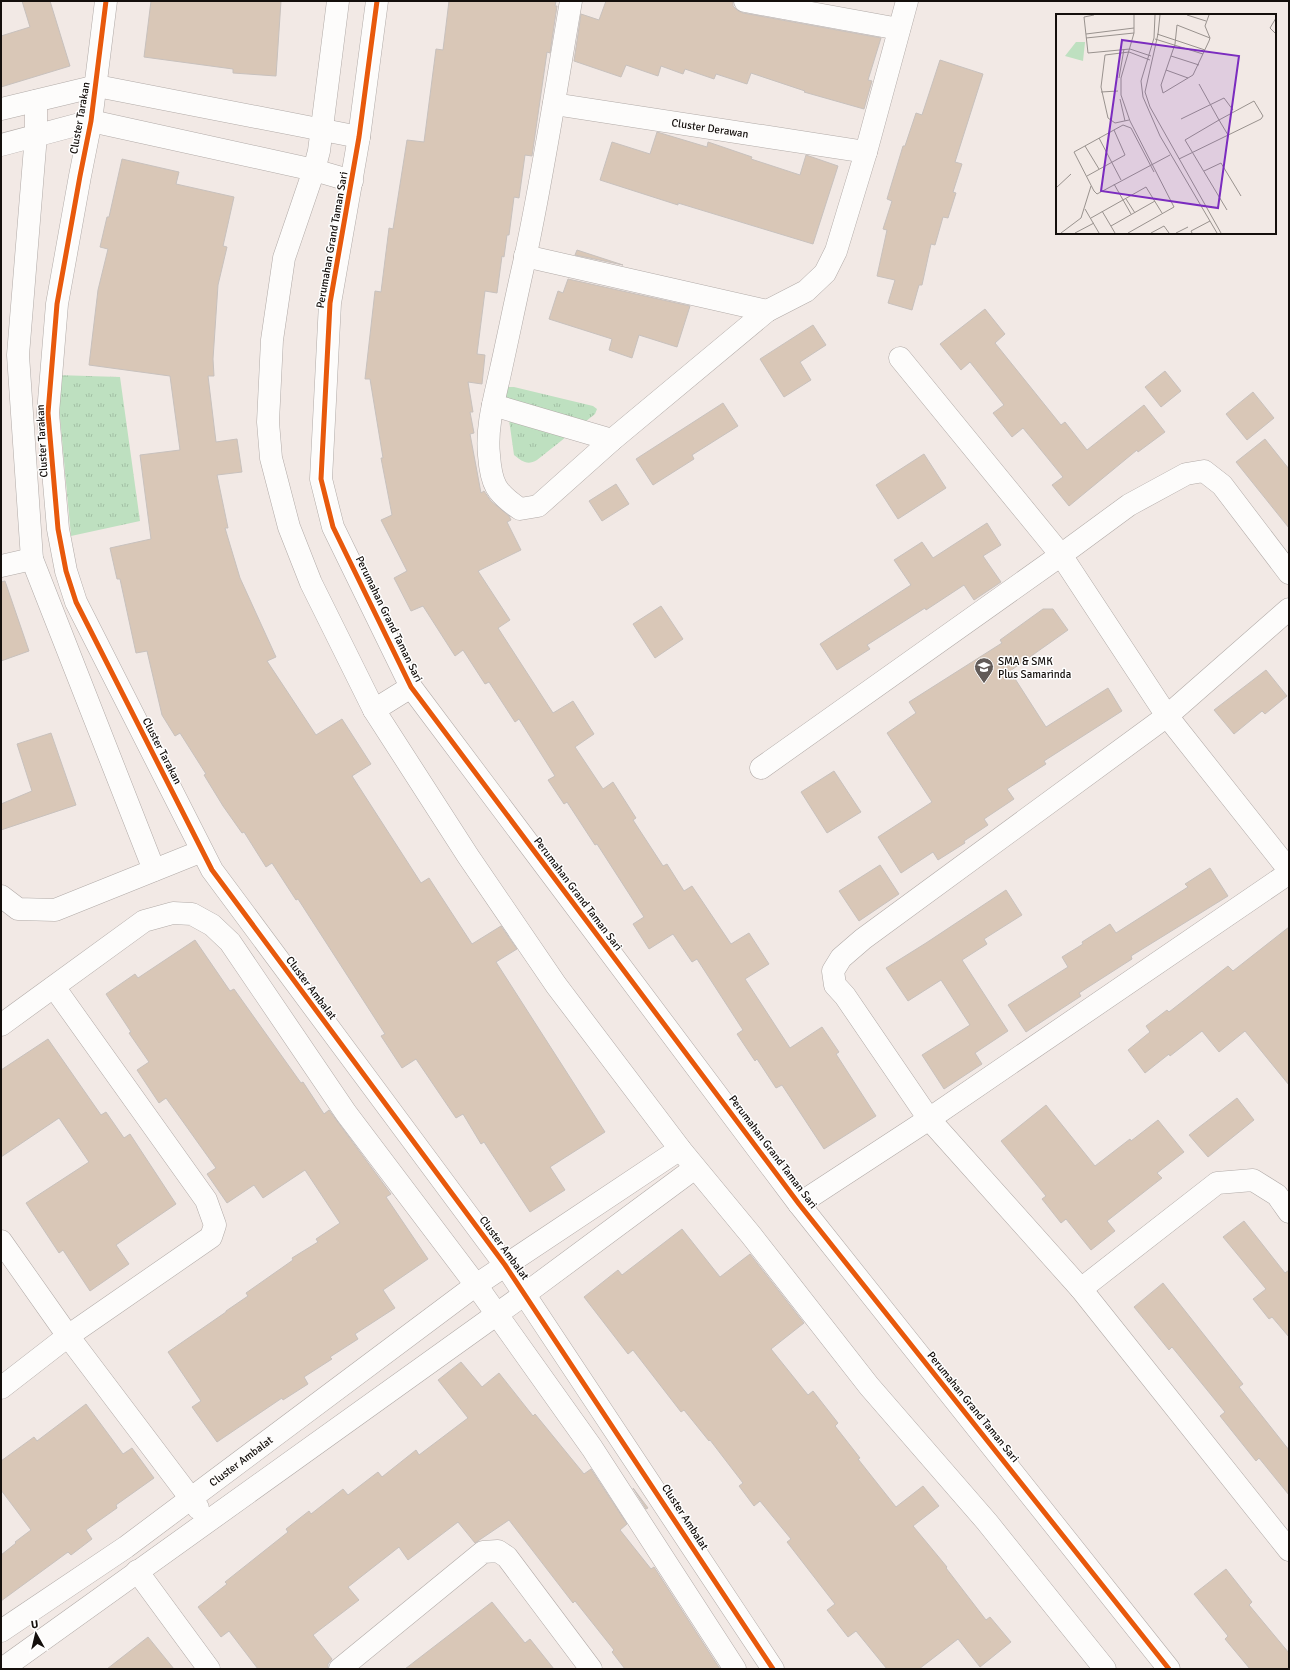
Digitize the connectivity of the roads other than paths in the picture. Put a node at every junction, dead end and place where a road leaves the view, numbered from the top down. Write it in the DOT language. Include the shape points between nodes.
graph roads {
  1 [pos="106,1"];
  2 [pos="338,1"];
  3 [pos="377,1"];
  4 [pos="571,1"];
  5 [pos="745,1"];
  6 [pos="907,1"];
  7 [pos="899,29"];
  8 [pos="97,86"];
  9 [pos="36,101"];
  10 [pos="554,104"];
  11 [pos="1,109"];
  12 [pos="91,121"];
  13 [pos="322,129"];
  14 [pos="36,134"];
  15 [pos="359,137"];
  16 [pos="1,145"];
  17 [pos="866,152"];
  18 [pos="314,170"];
  19 [pos="352,181"];
  20 [pos="525,256"];
  21 [pos="767,311"];
  22 [pos="900,358"];
  23 [pos="493,405"];
  24 [pos="612,440"];
  25 [pos="1061,555"];
  26 [pos="32,559"];
  27 [pos="1,566"];
  28 [pos="1289,573"];
  29 [pos="1289,609"];
  30 [pos="411,688"];
  31 [pos="374,710"];
  32 [pos="1167,716"];
  33 [pos="761,768"];
  34 [pos="202,851"];
  35 [pos="160,868"];
  36 [pos="1289,871"];
  37 [pos="1,896"];
  38 [pos="54,987"];
  39 [pos="1,1025"];
  40 [pos="928,1119"];
  41 [pos="680,1149"];
  42 [pos="695,1168"];
  43 [pos="799,1204"];
  44 [pos="1289,1212"];
  45 [pos="1,1241"];
  46 [pos="505,1265"];
  47 [pos="476,1285"];
  48 [pos="1081,1289"];
  49 [pos="524,1294"];
  50 [pos="496,1314"];
  51 [pos="68,1336"];
  52 [pos="1,1388"];
  53 [pos="190,1497"];
  54 [pos="207,1521"];
  55 [pos="1289,1550"];
  56 [pos="137,1572"];
  57 [pos="1,1631"];
  58 [pos="2,1669"];
  59 [pos="209,1669"];
  60 [pos="340,1669"];
  61 [pos="591,1669"];
  62 [pos="735,1669"];
  63 [pos="773,1669"];
  64 [pos="1105,1669"];
  65 [pos="1169,1669"];
  1 -- 8 [label="street, Cluster Tarakan"];
  2 -- 13 [label="street"];
  3 -- 15 [label="street, Perumahan Grand Taman Sari"];
  4 -- 10 [label="street"];
  5 -- 7 [label="street"];
  6 -- 7 [label="street"];
  7 -- 17 [label="street"];
  8 -- 9 [label="street"];
  8 -- 12 [label="street, Cluster Tarakan"];
  8 -- 13 [label="street"];
  9 -- 11 [label="street"];
  9 -- 14 [label="street"];
  10 -- 17 [label="street, Cluster Derawan"];
  10 -- 20 [label="street"];
  12 -- 14 [label="street, Cluster Tarakan"];
  12 -- 18 [label="street, Cluster Tarakan"];
  12 -- 34 [label="street, Cluster Tarakan" via="56,304 48,413 58,529 66,571 76,602"];
  13 -- 15 [label="street"];
  13 -- 18 [label="street"];
  14 -- 16 [label="street, Cluster Tarakan"];
  14 -- 26 [label="street" via="18,355"];
  15 -- 19 [label="street, Perumahan Grand Taman Sari"];
  17 -- 21 [label="street" via="836,251 825,273 806,291"];
  18 -- 19 [label="street, Cluster Tarakan"];
  18 -- 31 [label="street" via="284,258 272,340 268,422 271,458 289,527 311,583"];
  19 -- 30 [label="street, Perumahan Grand Taman Sari" via="330,303 320,479 333,527"];
  20 -- 21 [label="street"];
  20 -- 23 [label="street"];
  21 -- 24 [label="street"];
  22 -- 25 [label="street"];
  23 -- 24 [label="street"];
  23 -- 24 [label="street" via="488,435 492,481 504,499 520,509 538,506"];
  25 -- 28 [label="street" via="1129,505 1186,474 1204,471 1222,485"];
  25 -- 32 [label="street"];
  25 -- 33 [label="street"];
  26 -- 27 [label="street"];
  26 -- 35 [label="street"];
  29 -- 32 [label="street"];
  30 -- 31 [label="street"];
  30 -- 43 [label="street, Perumahan Grand Taman Sari"];
  31 -- 41 [label="street" via="468,856 556,985"];
  32 -- 36 [label="street"];
  32 -- 40 [label="street" via="863,939 841,958 833,971 835,985"];
  34 -- 35 [label="street"];
  34 -- 46 [label="street, Cluster Ambalat" via="212,870"];
  35 -- 37 [label="street" via="55,910 18,909"];
  36 -- 40 [label="street"];
  38 -- 39 [label="street"];
  38 -- 47 [label="street" via="144,921 180,913 192,914 212,925 230,942 346,1113"];
  38 -- 51 [label="street" via="206,1200 215,1225 212,1237"];
  40 -- 43 [label="street"];
  40 -- 48 [label="street"];
  41 -- 42 [label="street"];
  41 -- 46 [label="street, Cluster Ambalat"];
  42 -- 49 [label="street"];
  42 -- 64 [label="street" via="751,1235 868,1386 987,1522"];
  43 -- 65 [label="street, Perumahan Grand Taman Sari"];
  44 -- 48 [label="street" via="1277,1195 1253,1180 1217,1183"];
  45 -- 51 [label="street"];
  46 -- 47 [label="street, Cluster Ambalat"];
  46 -- 49 [label="street, Cluster Ambalat"];
  47 -- 50 [label="street"];
  47 -- 53 [label="street, Cluster Ambalat"];
  48 -- 55 [label="street"];
  49 -- 50 [label="street"];
  49 -- 63 [label="street, Cluster Ambalat"];
  50 -- 54 [label="street"];
  50 -- 62 [label="street" via="592,1448"];
  51 -- 52 [label="street"];
  51 -- 53 [label="street"];
  53 -- 54 [label="street"];
  53 -- 57 [label="street, Cluster Ambalat" via="126,1547"];
  54 -- 56 [label="street"];
  56 -- 58 [label="street"];
  56 -- 59 [label="street"];
  60 -- 61 [label="street" via="483,1552 498,1551 507,1558"];
}
